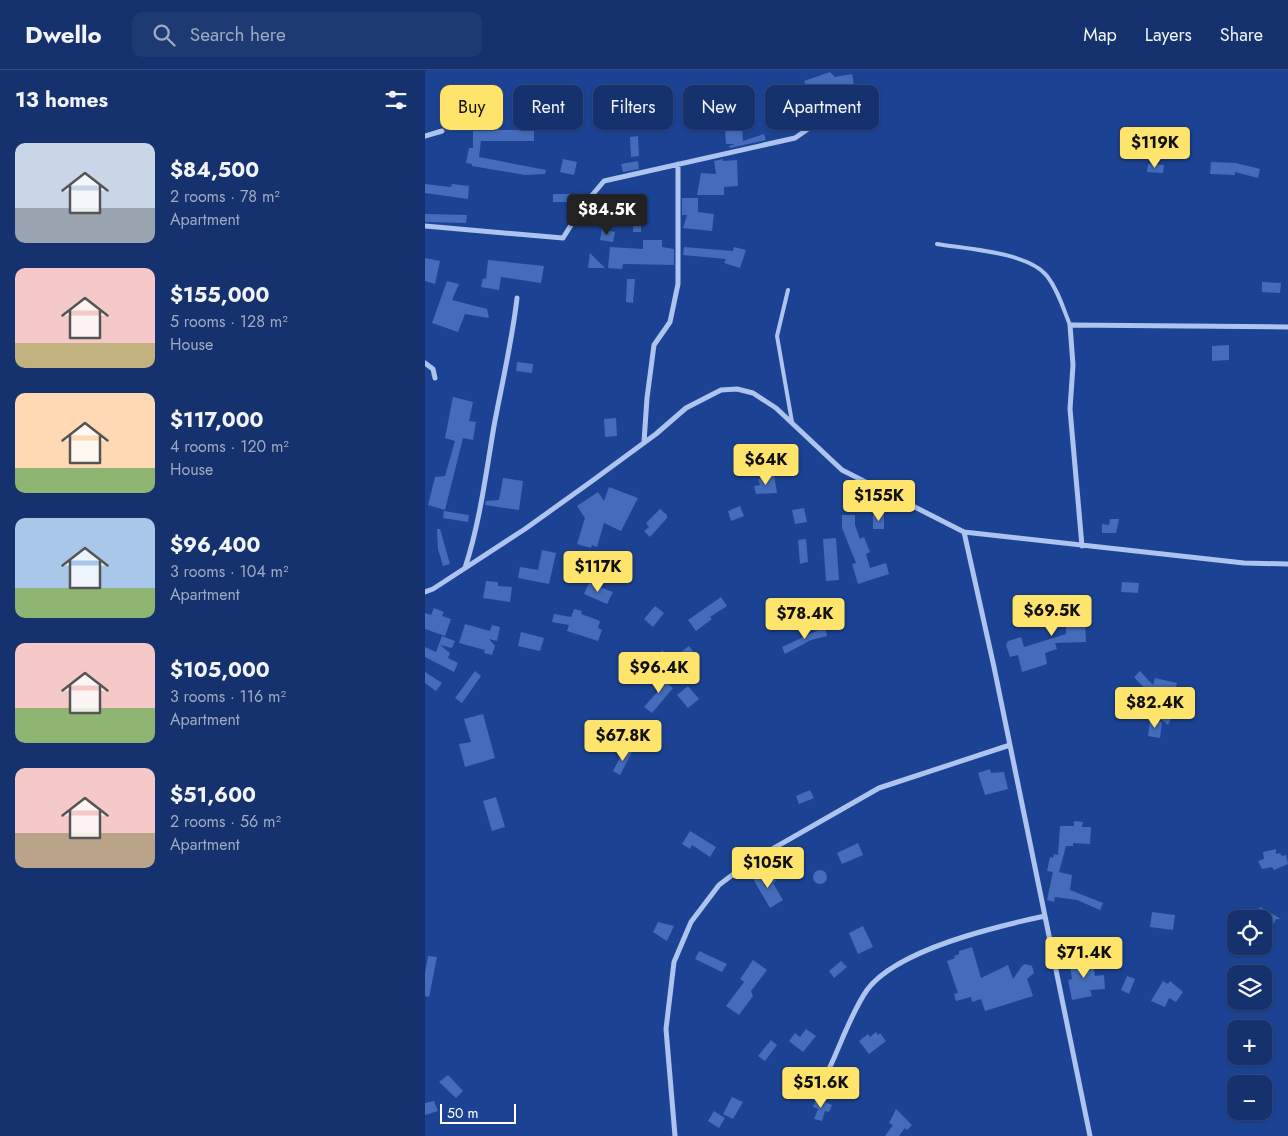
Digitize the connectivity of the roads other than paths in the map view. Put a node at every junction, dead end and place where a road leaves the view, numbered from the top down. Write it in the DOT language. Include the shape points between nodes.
graph roads {
  1 [pos="806,130"];
  2 [pos="442,131"];
  3 [pos="425,136"];
  4 [pos="678,164"];
  5 [pos="425,226"];
  6 [pos="937,244"];
  7 [pos="788,290"];
  8 [pos="517,298"];
  9 [pos="1070,325"];
  10 [pos="1288,327"];
  11 [pos="425,363"];
  12 [pos="435,378"];
  13 [pos="792,423"];
  14 [pos="645,442"];
  15 [pos="964,532"];
  16 [pos="1082,546"];
  17 [pos="1288,564"];
  18 [pos="465,568"];
  19 [pos="425,592"];
  20 [pos="1010,745"];
  21 [pos="1045,916"];
  22 [pos="829,1069"];
  23 [pos="675,1136"];
  24 [pos="1090,1136"];
  1 -- 4 [label="street" via="795,138"];
  2 -- 3 [label="street"];
  4 -- 5 [label="street" via="604,181 563,238"];
  4 -- 14 [label="street" via="678,284 670,322 654,345"];
  6 -- 9 [label="lane" via="1033,264 1053,286"];
  7 -- 13 [label="lane" via="777,336"];
  8 -- 18 [label="street" via="511,348"];
  9 -- 10 [label="street"];
  9 -- 16 [label="street" via="1073,365 1070,409"];
  11 -- 12 [label="street" via="433,369"];
  13 -- 14 [label="street" via="753,393 721,390 686,408"];
  13 -- 15 [label="street" via="842,470"];
  14 -- 18 [label="street"];
  15 -- 16 [label="street"];
  15 -- 20 [label="street"];
  16 -- 17 [label="street" via="1244,564"];
  18 -- 19 [label="street"];
  20 -- 21 [label="street"];
  20 -- 23 [label="street" via="879,788 747,863 714,891 688,928 674,962 666,1029"];
  21 -- 22 [label="street" via="989,927 950,941 881,976 867,990"];
  21 -- 24 [label="street"];
}
